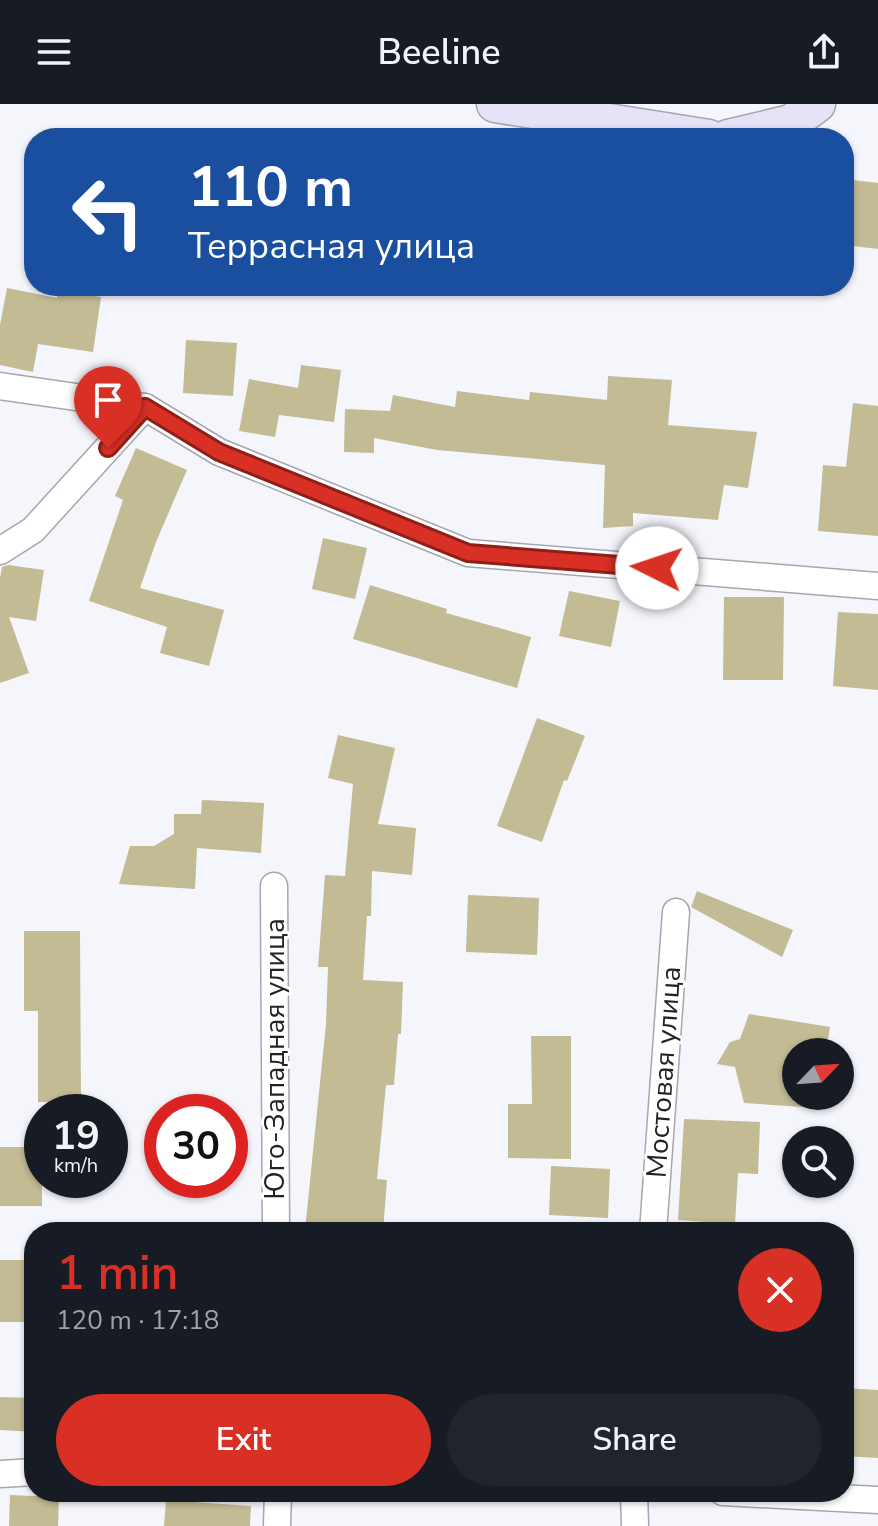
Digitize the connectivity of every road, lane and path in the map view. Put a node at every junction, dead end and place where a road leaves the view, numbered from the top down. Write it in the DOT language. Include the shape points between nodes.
graph roads {
  1 [pos="495,104"];
  2 [pos="817,104"];
  3 [pos="646,128"];
  4 [pos="770,128"];
  5 [pos="0,386"];
  6 [pos="145,407"];
  7 [pos="0,551"];
  8 [pos="878,586"];
  9 [pos="274,886"];
  10 [pos="676,912"];
  11 [pos="276,1222"];
  12 [pos="654,1222"];
  13 [pos="24,1473"];
  14 [pos="0,1474"];
  15 [pos="854,1499"];
  16 [pos="878,1500"];
  17 [pos="278,1502"];
  18 [pos="634,1502"];
  19 [pos="277,1526"];
  20 [pos="635,1526"];
  1 -- 3 [label="main road"];
  2 -- 4 [label="main road" via="791,123"];
  5 -- 6 [label="street"];
  6 -- 7 [label="street" via="33,530"];
  6 -- 8 [label="street" via="219,452 468,553"];
  9 -- 11 [label="street, Юго-Западная улица"];
  10 -- 12 [label="street, Мостовая улица"];
  13 -- 14 [label="street"];
  15 -- 16 [label="street"];
  17 -- 19 [label="street"];
  18 -- 20 [label="street"];
}
